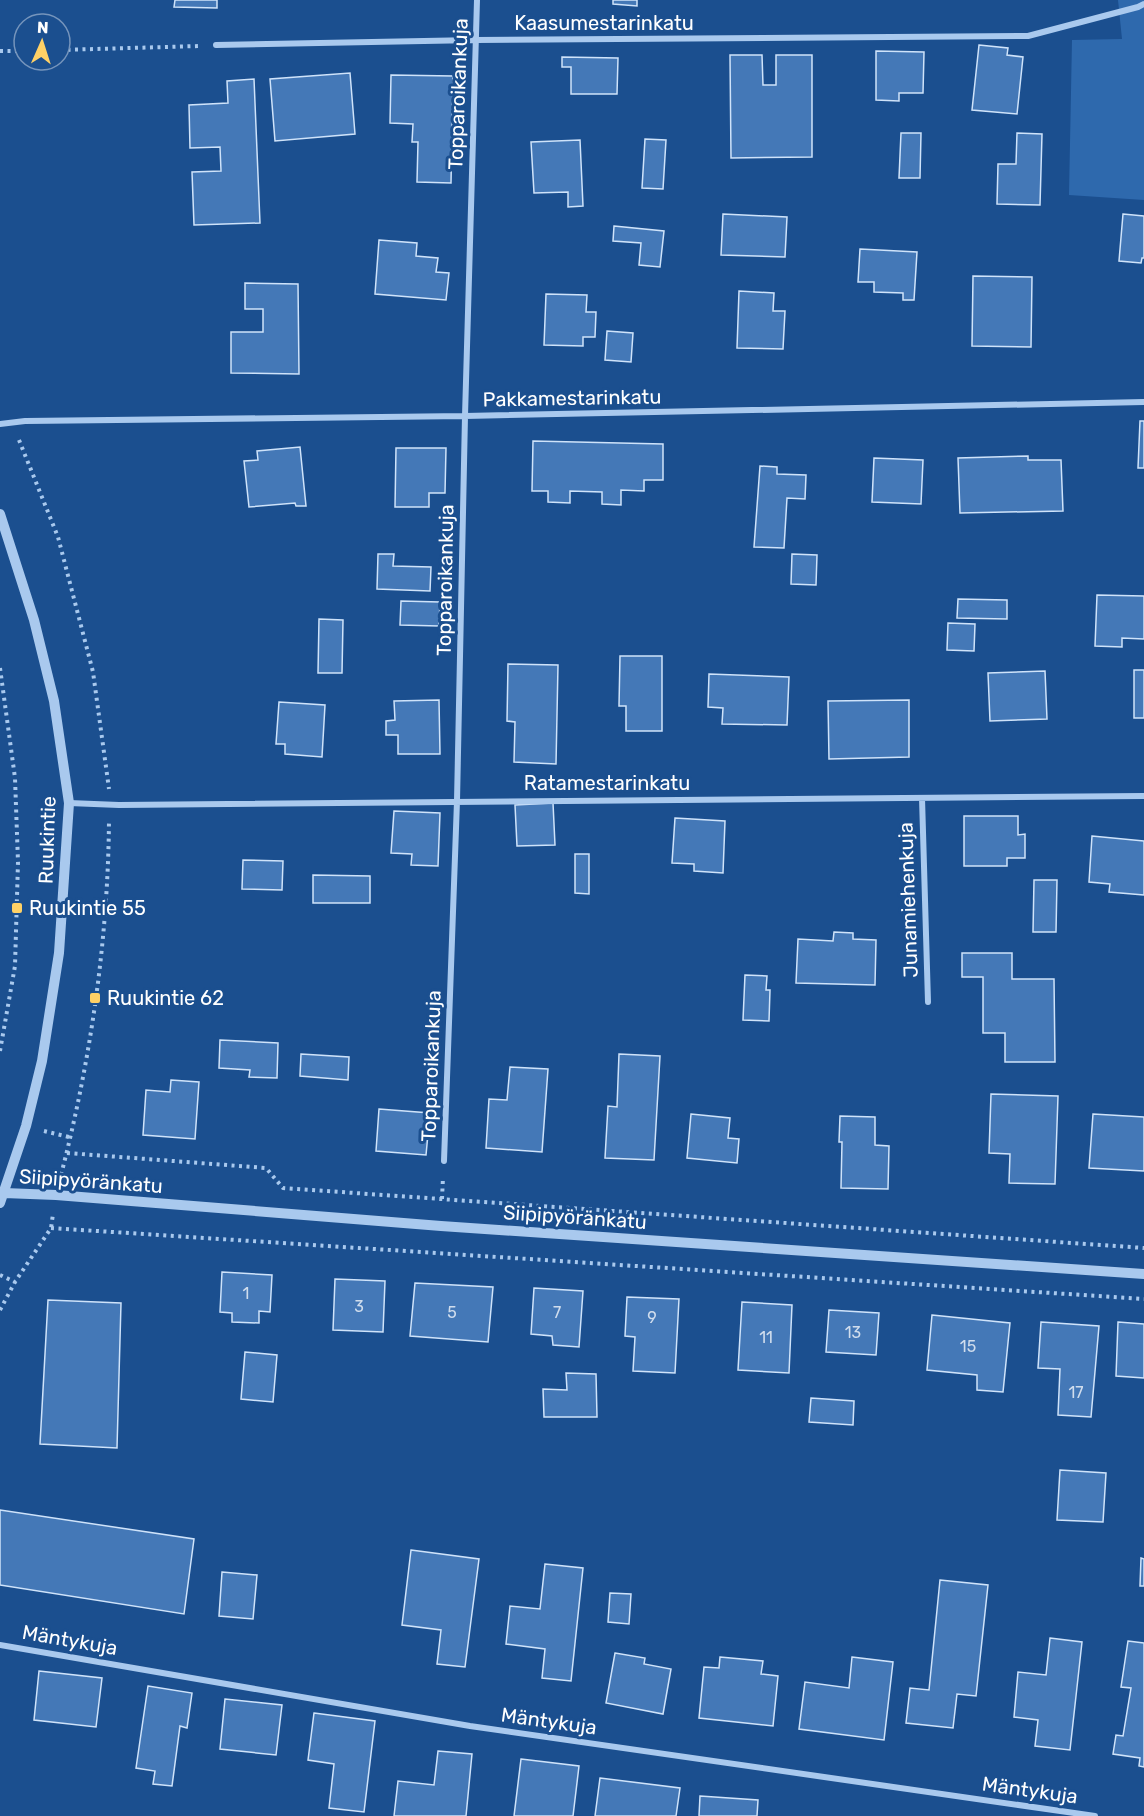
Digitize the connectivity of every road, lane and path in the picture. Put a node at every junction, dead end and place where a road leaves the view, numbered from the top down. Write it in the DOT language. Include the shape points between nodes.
graph roads {
  1 [pos="477,0"];
  2 [pos="1144,4"];
  3 [pos="476,40"];
  4 [pos="216,45"];
  5 [pos="72,50"];
  6 [pos="1144,402"];
  7 [pos="465,416"];
  8 [pos="0,424"];
  9 [pos="0,514"];
  10 [pos="0,668"];
  11 [pos="1144,796"];
  12 [pos="922,798"];
  13 [pos="457,801"];
  14 [pos="69,803"];
  15 [pos="928,1002"];
  16 [pos="0,1051"];
  17 [pos="67,1153"];
  18 [pos="444,1161"];
  19 [pos="1,1196"];
  20 [pos="51,1227"];
  21 [pos="1144,1248"];
  22 [pos="0,1275"];
  23 [pos="1144,1275"];
  24 [pos="15,1282"];
  25 [pos="1144,1299"];
  26 [pos="0,1645"];
  27 [pos="1095,1816"];
  1 -- 3 [label="street, Topparoikankuja"];
  2 -- 3 [label="street, Kaasumestarinkatu" via="1028,36"];
  3 -- 4 [label="street, Kaasumestarinkatu"];
  3 -- 7 [label="street, Topparoikankuja"];
  4 -- 5 [label="path"];
  6 -- 7 [label="street, Pakkamestarinkatu"];
  7 -- 8 [label="street, Pakkamestarinkatu"];
  7 -- 13 [label="street, Topparoikankuja"];
  9 -- 14 [label="street, Ruukintie" via="34,620 54,700"];
  10 -- 16 [label="path" via="15,778 18,862 15,966"];
  11 -- 12 [label="street, Ratamestarinkatu"];
  12 -- 13 [label="street, Ratamestarinkatu"];
  12 -- 15 [label="street, Junamiehenkuja"];
  13 -- 14 [label="street, Ratamestarinkatu"];
  13 -- 18 [label="street, Topparoikankuja"];
  14 -- 19 [label="street, Ruukintie" via="59,953 42,1061 26,1126"];
  17 -- 21 [label="path" via="266,1168 283,1188"];
  19 -- 23 [label="street, Siipipyöränkatu" via="56,1194 441,1226"];
  20 -- 25 [label="path"];
  22 -- 24 [label="path"];
  26 -- 27 [label="street, Mäntykuja" via="470,1726"];
}
